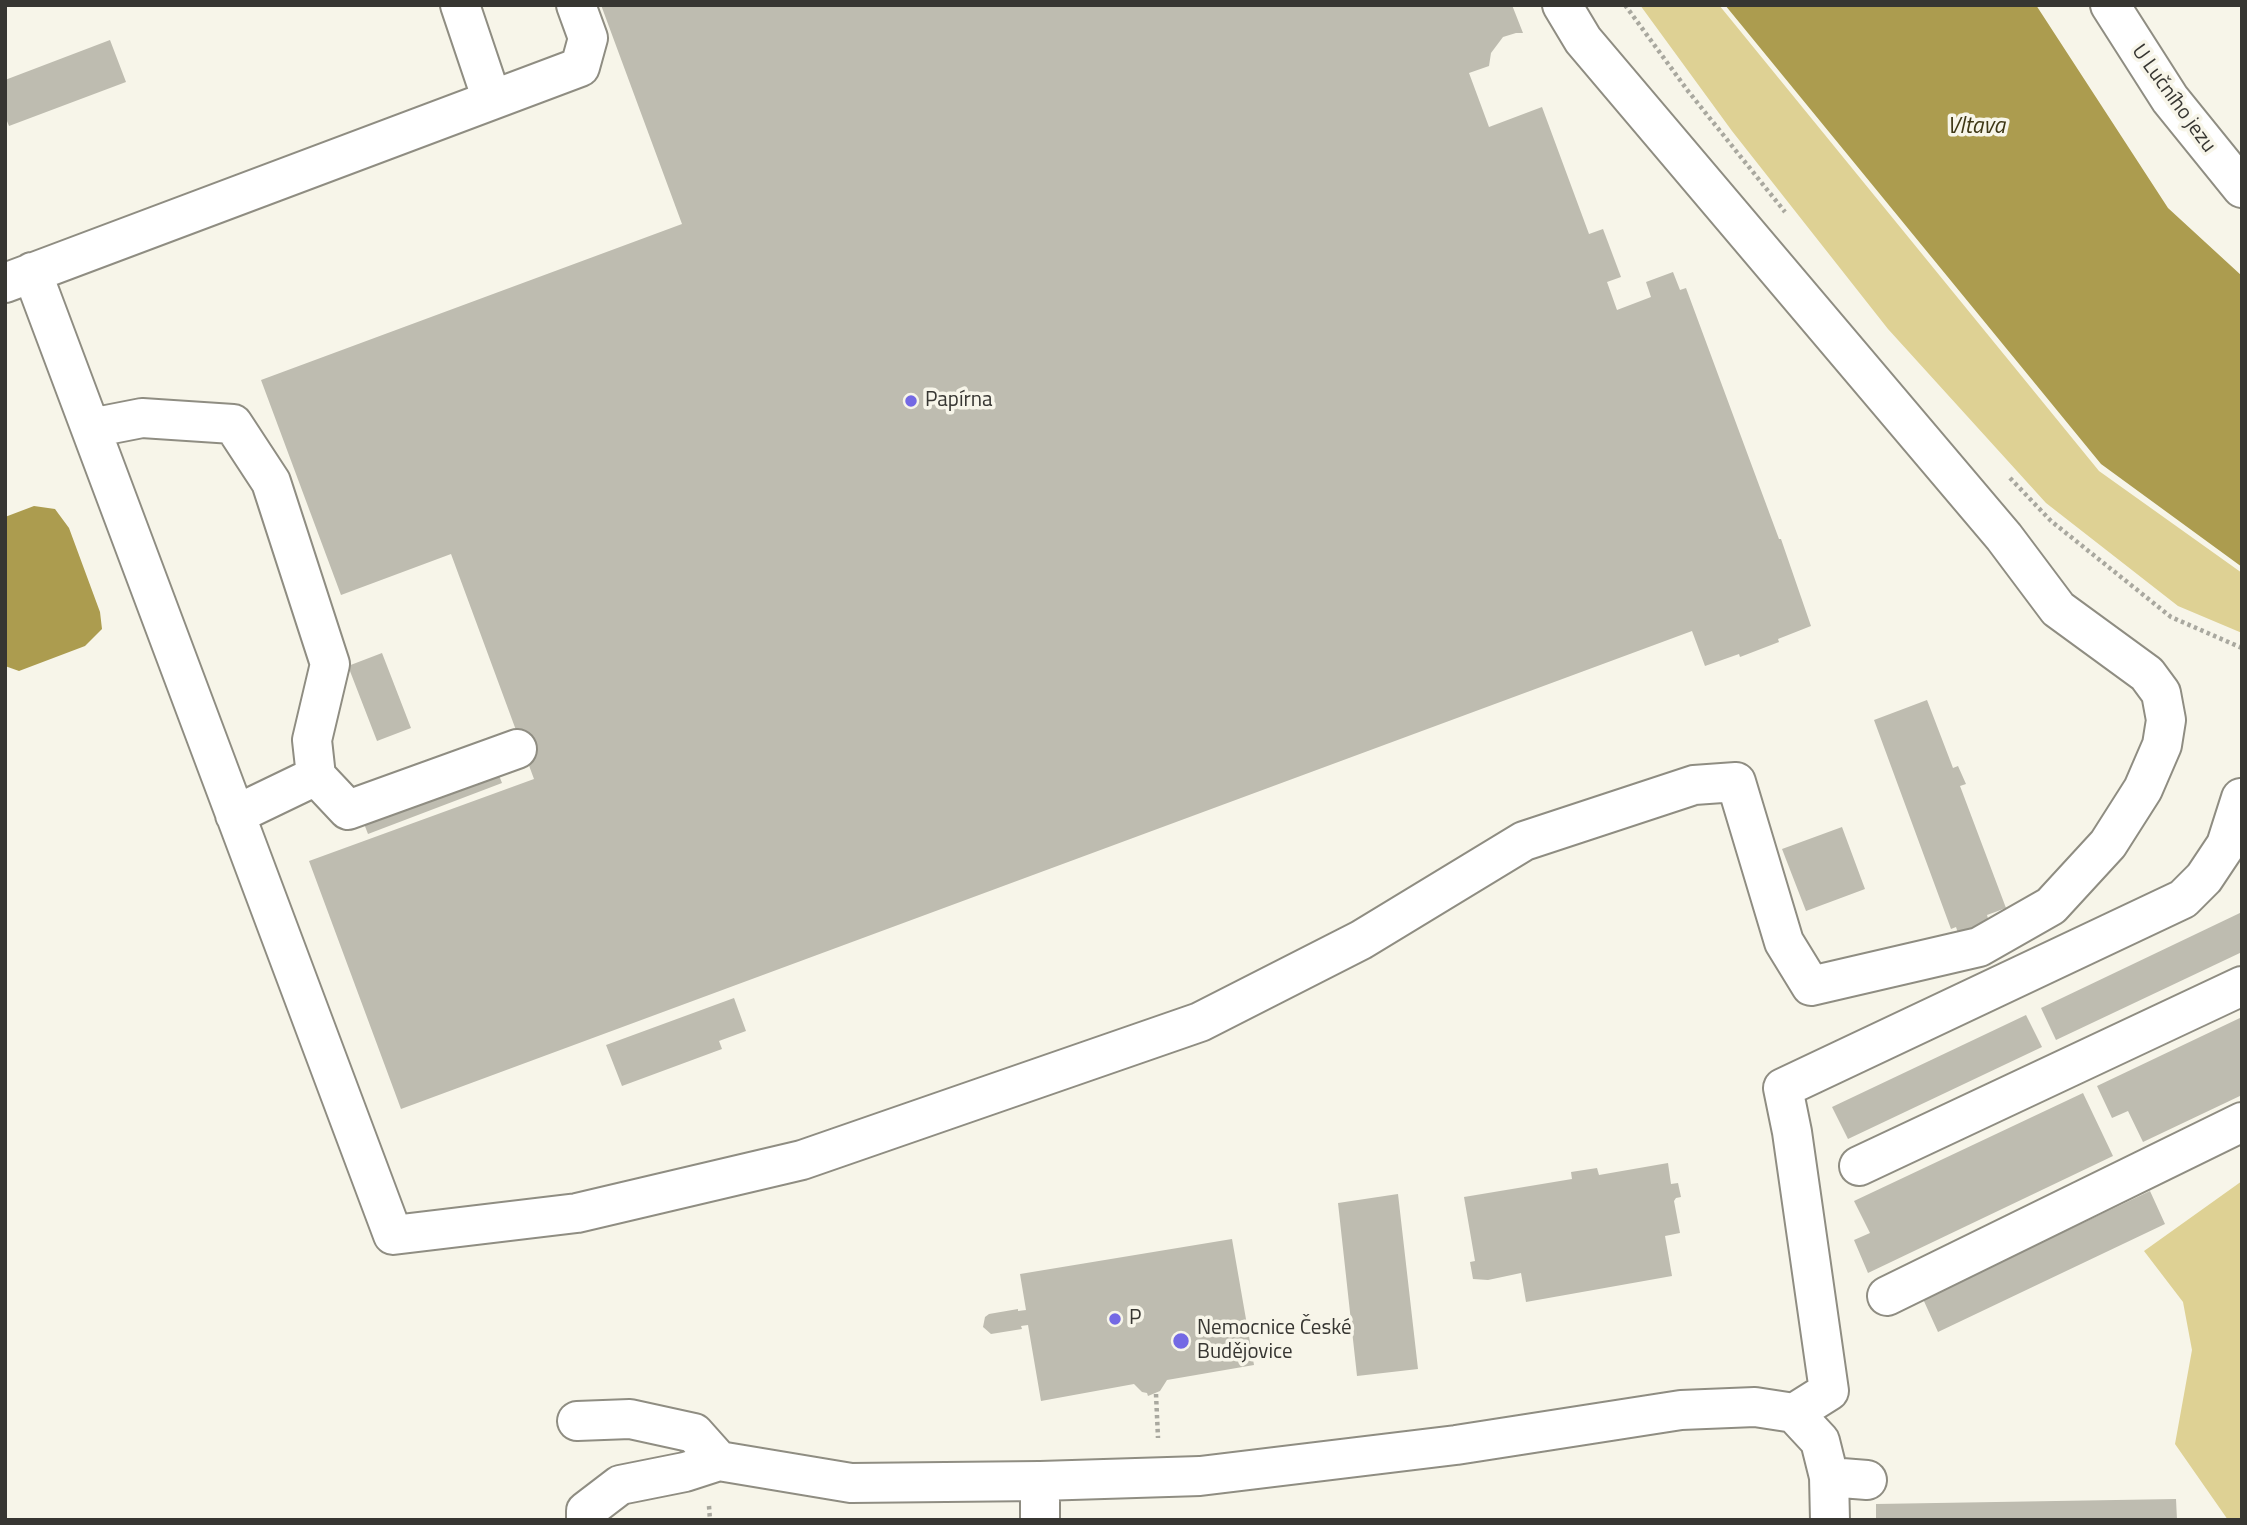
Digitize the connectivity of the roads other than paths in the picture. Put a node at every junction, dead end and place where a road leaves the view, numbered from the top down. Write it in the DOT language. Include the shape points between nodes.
graph roads {
  1 [pos="460,5"];
  2 [pos="576,5"];
  3 [pos="1562,5"];
  4 [pos="2110,5"];
  5 [pos="492,100"];
  6 [pos="2242,188"];
  7 [pos="19,278"];
  8 [pos="91,428"];
  9 [pos="517,749"];
  10 [pos="316,776"];
  11 [pos="2241,798"];
  12 [pos="235,814"];
  13 [pos="2242,986"];
  14 [pos="2242,1122"];
  15 [pos="1859,1166"];
  16 [pos="1887,1296"];
  17 [pos="1794,1413"];
  18 [pos="577,1421"];
  19 [pos="719,1461"];
  20 [pos="1829,1477"];
  21 [pos="1867,1480"];
  22 [pos="1040,1481"];
  23 [pos="586,1520"];
  24 [pos="1040,1520"];
  25 [pos="1830,1520"];
  1 -- 5 [label="street"];
  2 -- 5 [label="street" via="588,38 580,67"];
  3 -- 12 [label="street" via="1583,40 2004,537 2058,609 2147,674 2161,693 2166,720 2162,745 2143,789 2108,844 2051,906 1979,947 1811,986 1784,942 1736,782 1694,785 1524,841 1361,940 1200,1022 802,1160 577,1213 393,1235"];
  4 -- 6 [label="street, U Lučního jezu" via="2170,99"];
  5 -- 7 [label="street"];
  7 -- 8 [label="street"];
  8 -- 10 [label="street" via="142,418 233,424 241,435 271,482 330,664 312,740"];
  8 -- 12 [label="street"];
  9 -- 10 [label="street" via="348,810"];
  10 -- 12 [label="street"];
  11 -- 17 [label="street" via="2226,845 2183,899 1783,1088 1829,1391"];
  13 -- 15 [label="street"];
  14 -- 16 [label="street"];
  17 -- 20 [label="street" via="1820,1441"];
  17 -- 22 [label="street" via="1755,1407 1681,1410 1456,1445 1200,1476"];
  18 -- 19 [label="street" via="630,1419 694,1433"];
  19 -- 22 [label="street" via="851,1483"];
  19 -- 23 [label="street" via="620,1485 586,1511"];
  20 -- 21 [label="street"];
  20 -- 25 [label="street"];
  22 -- 24 [label="street"];
}
